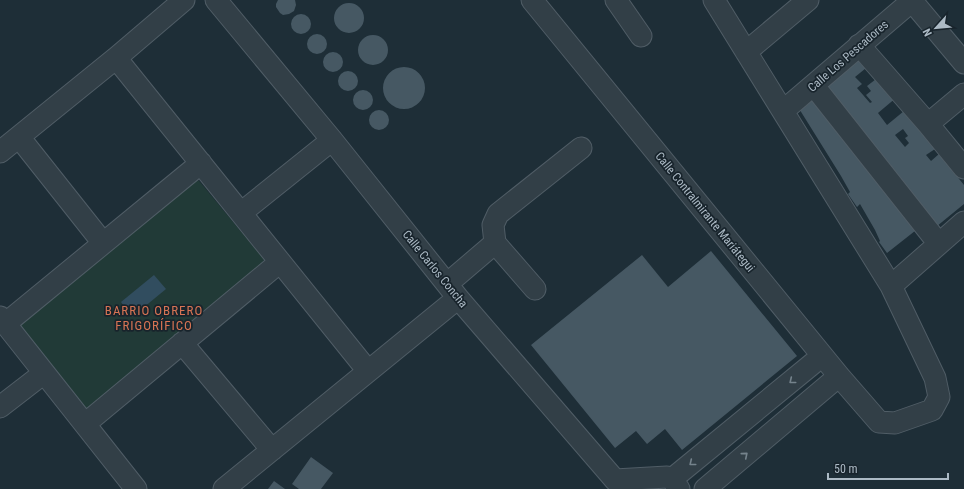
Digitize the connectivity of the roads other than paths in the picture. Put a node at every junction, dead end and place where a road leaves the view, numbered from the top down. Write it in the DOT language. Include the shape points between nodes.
graph roads {
  1 [pos="184,0"];
  2 [pos="216,0"];
  3 [pos="532,0"];
  4 [pos="616,0"];
  5 [pos="714,0"];
  6 [pos="808,0"];
  7 [pos="913,0"];
  8 [pos="640,36"];
  9 [pos="859,45"];
  10 [pos="746,52"];
  11 [pos="116,58"];
  12 [pos="964,63"];
  13 [pos="814,86"];
  14 [pos="964,94"];
  15 [pos="783,111"];
  16 [pos="928,124"];
  17 [pos="19,137"];
  18 [pos="332,140"];
  19 [pos="582,148"];
  20 [pos="0,152"];
  21 [pos="200,163"];
  22 [pos="964,168"];
  23 [pos="241,213"];
  24 [pos="964,222"];
  25 [pos="103,243"];
  26 [pos="495,243"];
  27 [pos="939,244"];
  28 [pos="280,262"];
  29 [pos="891,286"];
  30 [pos="535,289"];
  31 [pos="452,291"];
  32 [pos="3,321"];
  33 [pos="182,343"];
  34 [pos="822,356"];
  35 [pos="368,371"];
  36 [pos="44,372"];
  37 [pos="839,376"];
  38 [pos="0,408"];
  39 [pos="85,424"];
  40 [pos="272,450"];
  41 [pos="675,484"];
  42 [pos="136,489"];
  43 [pos="224,489"];
  44 [pos="705,489"];
  1 -- 11 [label="street"];
  2 -- 18 [label="street, Calle Carlos Concha"];
  3 -- 34 [label="street, Calle Contralmirante Mariátegui"];
  4 -- 8 [label="street"];
  5 -- 10 [label="street"];
  6 -- 10 [label="street"];
  7 -- 9 [label="street, Calle Los Pescadores"];
  7 -- 12 [label="street"];
  9 -- 13 [label="street, Calle Los Pescadores"];
  9 -- 16 [label="street"];
  10 -- 15 [label="street"];
  11 -- 17 [label="street"];
  11 -- 21 [label="street"];
  13 -- 15 [label="street, Calle Los Pescadores"];
  13 -- 27 [label="street"];
  14 -- 16 [label="street"];
  15 -- 29 [label="street"];
  16 -- 22 [label="street"];
  17 -- 20 [label="street"];
  17 -- 25 [label="street"];
  18 -- 23 [label="street"];
  18 -- 31 [label="street, Calle Carlos Concha"];
  19 -- 26 [label="street" via="498,214 493,225"];
  21 -- 23 [label="street"];
  21 -- 25 [label="street"];
  23 -- 28 [label="street"];
  24 -- 27 [label="street"];
  25 -- 32 [label="street"];
  26 -- 30 [label="street"];
  26 -- 31 [label="street"];
  27 -- 29 [label="street"];
  28 -- 33 [label="street"];
  28 -- 35 [label="street"];
  29 -- 37 [label="street, Calle Contralmirante Mariátegui" via="935,378 939,397 932,410 895,423 879,422"];
  31 -- 35 [label="street"];
  31 -- 41 [label="street, Calle Carlos Concha" via="615,480 667,477"];
  32 -- 36 [label="street"];
  33 -- 39 [label="street"];
  33 -- 40 [label="street"];
  34 -- 37 [label="street, Calle Contralmirante Mariátegui"];
  34 -- 41 [label="street, one-way"];
  35 -- 40 [label="street"];
  36 -- 38 [label="street"];
  36 -- 39 [label="street"];
  44 -- 37 [label="street, one-way"];
  39 -- 42 [label="street"];
  40 -- 43 [label="street"];
}
